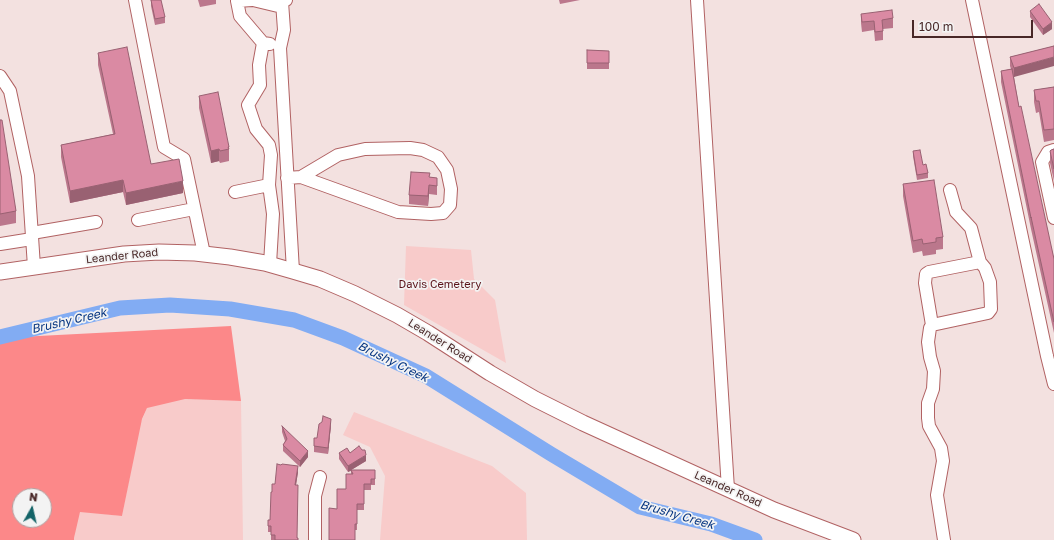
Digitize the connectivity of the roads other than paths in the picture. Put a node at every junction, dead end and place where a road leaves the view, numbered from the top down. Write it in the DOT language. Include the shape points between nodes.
graph roads {
  1 [pos="135,0"];
  2 [pos="252,0"];
  3 [pos="697,0"];
  4 [pos="972,0"];
  5 [pos="237,1"];
  6 [pos="284,4"];
  7 [pos="263,43"];
  8 [pos="280,45"];
  9 [pos="0,76"];
  10 [pos="1054,150"];
  11 [pos="301,177"];
  12 [pos="287,178"];
  13 [pos="269,185"];
  14 [pos="950,190"];
  15 [pos="235,192"];
  16 [pos="194,209"];
  17 [pos="1054,218"];
  18 [pos="138,220"];
  19 [pos="96,222"];
  20 [pos="32,236"];
  21 [pos="0,244"];
  22 [pos="204,254"];
  23 [pos="980,262"];
  24 [pos="270,264"];
  25 [pos="34,267"];
  26 [pos="293,271"];
  27 [pos="0,272"];
  28 [pos="932,325"];
  29 [pos="1050,355"];
  30 [pos="1054,384"];
  31 [pos="320,477"];
  32 [pos="728,489"];
  33 [pos="315,540"];
  34 [pos="853,540"];
  35 [pos="944,540"];
  1 -- 16 [label="street" via="164,147 184,159"];
  2 -- 5 [label="street"];
  2 -- 6 [label="street"];
  3 -- 32 [label="street"];
  4 -- 29 [label="street"];
  5 -- 7 [label="street" via="240,16"];
  6 -- 8 [label="street" via="284,30"];
  7 -- 8 [label="street"];
  7 -- 13 [label="street" via="259,65 260,85 248,104 256,129 269,145"];
  8 -- 12 [label="street"];
  9 -- 20 [label="street" via="10,91 28,176"];
  10 -- 17 [label="street" via="1048,152 1042,162"];
  11 -- 11 [label="street" via="338,154 365,150 423,150 438,157 447,170 451,189 450,205 443,213 398,212"];
  11 -- 12 [label="street"];
  12 -- 26 [label="street"];
  13 -- 15 [label="street"];
  13 -- 24 [label="street" via="274,214"];
  14 -- 23 [label="street" via="956,212 971,228"];
  16 -- 18 [label="street"];
  16 -- 22 [label="street"];
  19 -- 20 [label="street"];
  20 -- 21 [label="street"];
  20 -- 25 [label="street"];
  22 -- 24 [label="main road, Leander Road"];
  22 -- 25 [label="main road, Leander Road" via="124,254"];
  23 -- 28 [label="street" via="926,274 925,283"];
  23 -- 28 [label="street" via="990,282 991,309 988,313"];
  24 -- 26 [label="main road, Leander Road"];
  25 -- 27 [label="main road, Leander Road"];
  26 -- 32 [label="main road, Leander Road" via="341,288 397,315 536,399"];
  28 -- 35 [label="street" via="928,342 934,371 928,418 929,426 941,448 943,461 937,495"];
  29 -- 30 [label="street"];
  31 -- 33 [label="street" via="315,496"];
  32 -- 34 [label="main road, Leander Road" via="774,510"];
}
